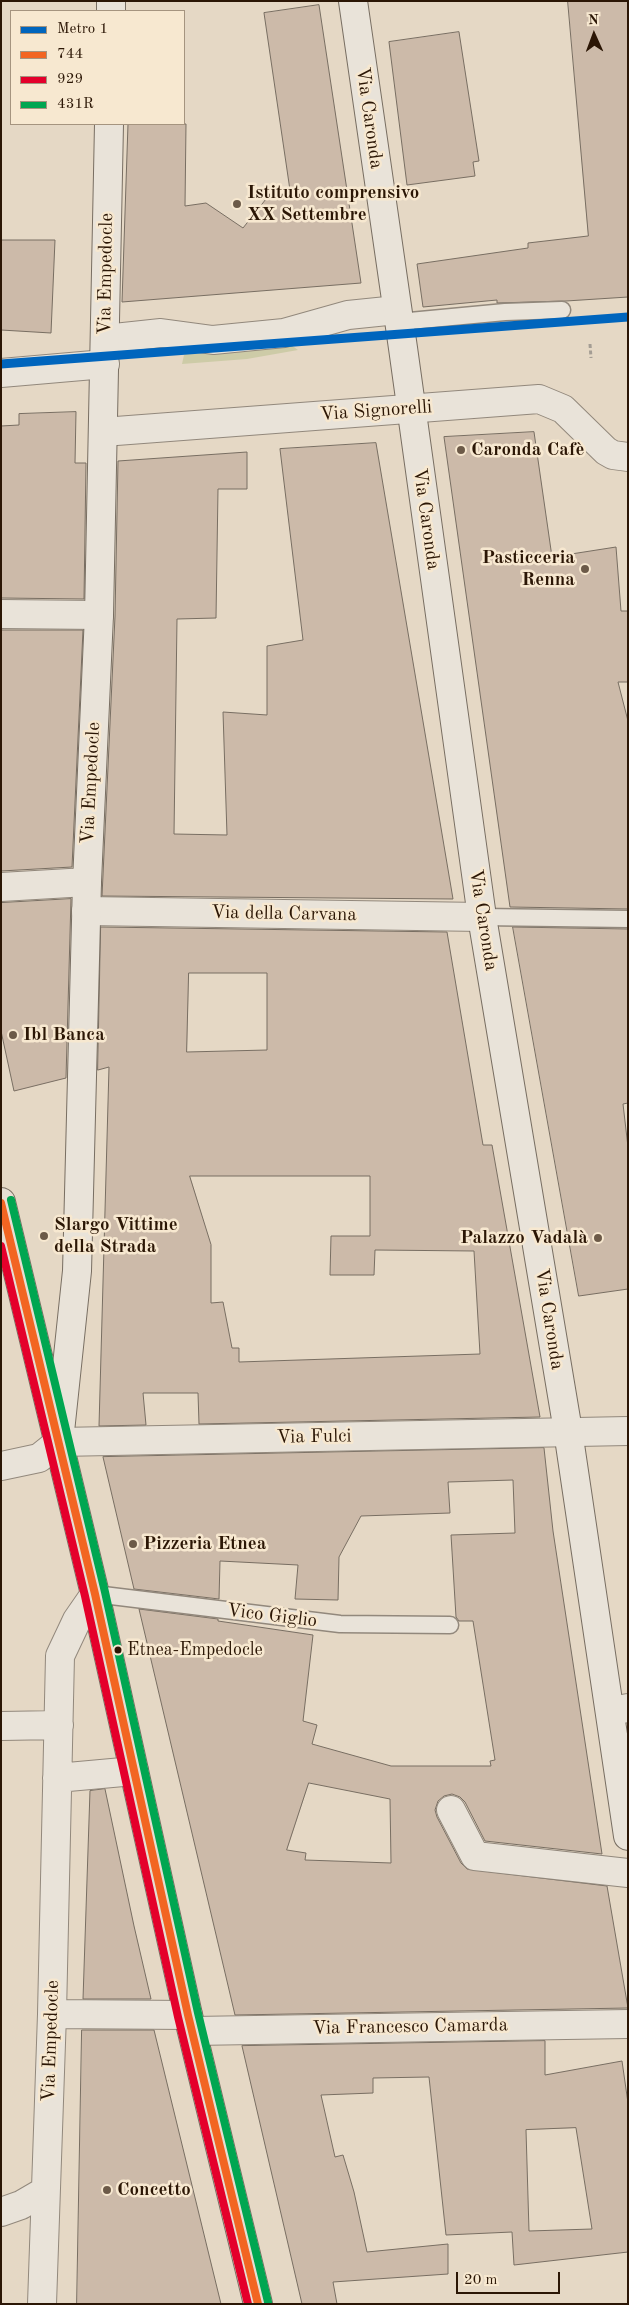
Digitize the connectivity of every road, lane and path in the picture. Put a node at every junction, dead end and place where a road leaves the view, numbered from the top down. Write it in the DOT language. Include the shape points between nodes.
graph roads {
  1 [pos="353,1"];
  2 [pos="109,125"];
  3 [pos="562,310"];
  4 [pos="398,316"];
  5 [pos="590,344"];
  6 [pos="105,351"];
  7 [pos="591,358"];
  8 [pos="1,372"];
  9 [pos="410,408"];
  10 [pos="103,432"];
  11 [pos="628,457"];
  12 [pos="1,614"];
  13 [pos="99,615"];
  14 [pos="87,882"];
  15 [pos="1,887"];
  16 [pos="86,910"];
  17 [pos="482,917"];
  18 [pos="628,919"];
  19 [pos="1,1202"];
  20 [pos="628,1431"];
  21 [pos="568,1432"];
  22 [pos="59,1442"];
  23 [pos="1,1466"];
  24 [pos="95,1594"];
  25 [pos="450,1625"];
  26 [pos="619,1710"];
  27 [pos="58,1725"];
  28 [pos="1,1726"];
  29 [pos="134,1771"];
  30 [pos="57,1778"];
  31 [pos="451,1810"];
  32 [pos="628,1836"];
  33 [pos="628,1873"];
  34 [pos="52,2014"];
  35 [pos="191,2023"];
  36 [pos="628,2024"];
  37 [pos="44,2191"];
  38 [pos="1,2212"];
  39 [pos="42,2304"];
  40 [pos="258,2304"];
  1 -- 4 [label="street, Via Caronda"];
  2 -- 6 [label="street, Via Empedocle"];
  3 -- 4 [label="lane"];
  4 -- 6 [label="street" via="348,315 284,333 213,340 161,333"];
  4 -- 9 [label="street, Via Caronda"];
  5 -- 7 [label="path"];
  6 -- 8 [label="street"];
  6 -- 10 [label="street, Via Empedocle"];
  9 -- 10 [label="street, Via Signorelli"];
  9 -- 11 [label="street, Via Signorelli" via="539,399 562,409 606,452"];
  9 -- 17 [label="street, Via Caronda"];
  10 -- 13 [label="street, Via Empedocle"];
  12 -- 13 [label="street"];
  13 -- 14 [label="street, Via Empedocle"];
  14 -- 15 [label="street"];
  14 -- 16 [label="street, Via Empedocle"];
  16 -- 17 [label="street, Via della Carvana"];
  16 -- 22 [label="street, Via Empedocle" via="77,1270"];
  17 -- 18 [label="lane"];
  17 -- 21 [label="street, Via Caronda"];
  19 -- 22 [label="main road"];
  20 -- 21 [label="street, Via Fulci"];
  21 -- 22 [label="street, Via Fulci"];
  21 -- 26 [label="street, Via Caronda"];
  22 -- 23 [label="street" via="39,1458"];
  22 -- 24 [label="main road"];
  24 -- 25 [label="lane, Vico Giglio" via="340,1624"];
  24 -- 27 [label="street, Via Empedocle" via="77,1620 60,1656"];
  24 -- 29 [label="main road"];
  26 -- 32 [label="street, Via Caronda"];
  27 -- 28 [label="street"];
  27 -- 30 [label="street, Via Empedocle"];
  29 -- 30 [label="street"];
  29 -- 35 [label="main road"];
  30 -- 34 [label="street, Via Empedocle"];
  31 -- 33 [label="street" via="475,1856"];
  34 -- 35 [label="street, Via Francesco Camarda"];
  34 -- 37 [label="street, Via Empedocle"];
  35 -- 36 [label="street, Via Francesco Camarda"];
  35 -- 40 [label="main road"];
  37 -- 38 [label="street"];
  37 -- 39 [label="street, Via Empedocle"];
}
